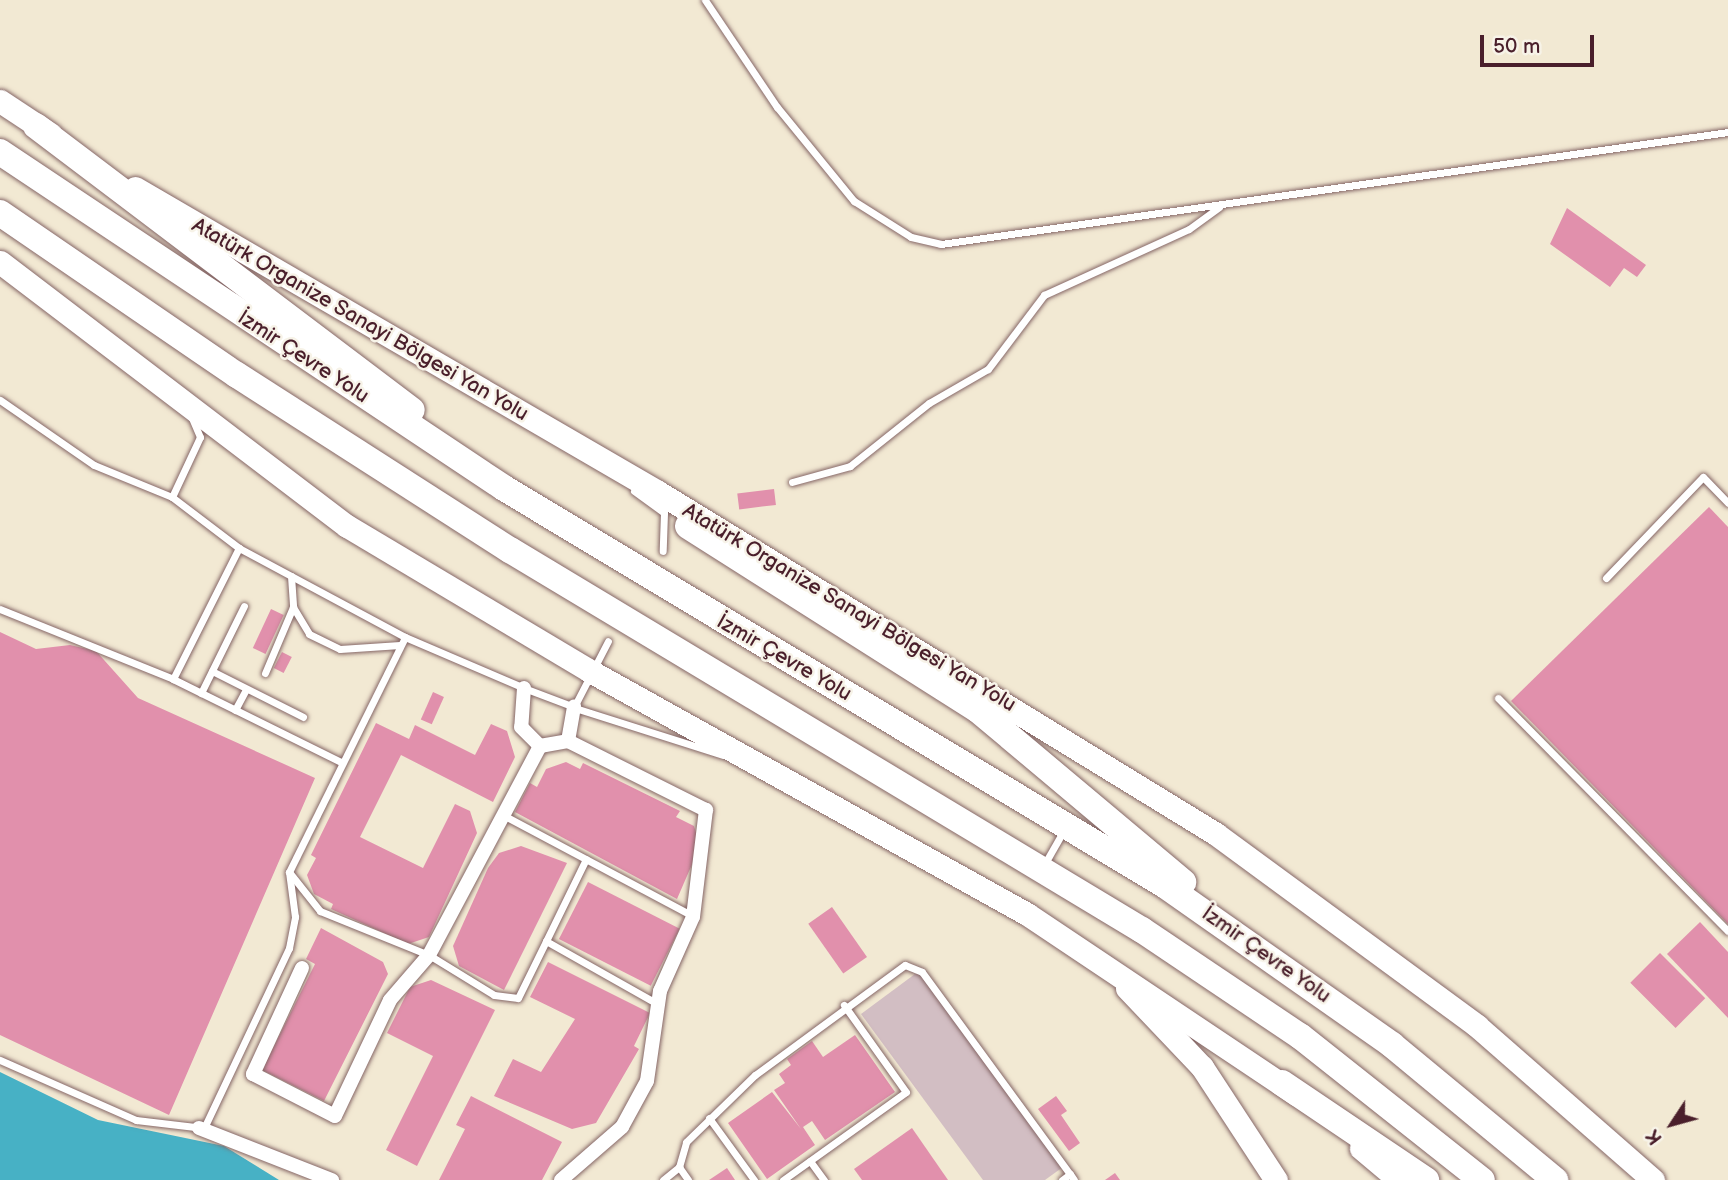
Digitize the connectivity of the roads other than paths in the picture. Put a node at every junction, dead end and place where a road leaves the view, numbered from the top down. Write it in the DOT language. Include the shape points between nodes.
graph roads {
  1 [pos="705,0"];
  2 [pos="0,101"];
  3 [pos="36,126"];
  4 [pos="1728,132"];
  5 [pos="0,152"];
  6 [pos="1224,204"];
  7 [pos="0,212"];
  8 [pos="0,262"];
  9 [pos="468,383"];
  10 [pos="0,400"];
  11 [pos="188,407"];
  12 [pos="792,482"];
  13 [pos="505,488"];
  14 [pos="172,497"];
  15 [pos="1728,503"];
  16 [pos="688,526"];
  17 [pos="239,548"];
  18 [pos="663,551"];
  19 [pos="291,576"];
  20 [pos="1606,578"];
  21 [pos="244,606"];
  22 [pos="293,607"];
  23 [pos="0,609"];
  24 [pos="405,636"];
  25 [pos="608,641"];
  26 [pos="400,645"];
  27 [pos="212,671"];
  28 [pos="590,671"];
  29 [pos="265,673"];
  30 [pos="173,679"];
  31 [pos="246,688"];
  32 [pos="524,688"];
  33 [pos="201,693"];
  34 [pos="1498,698"];
  35 [pos="574,708"];
  36 [pos="235,710"];
  37 [pos="303,717"];
  38 [pos="568,741"];
  39 [pos="540,746"];
  40 [pos="746,758"];
  41 [pos="341,762"];
  42 [pos="503,815"];
  43 [pos="1067,825"];
  44 [pos="586,859"];
  45 [pos="1042,869"];
  46 [pos="289,872"];
  47 [pos="693,917"];
  48 [pos="1728,931"];
  49 [pos="546,941"];
  50 [pos="429,955"];
  51 [pos="1266,955"];
  52 [pos="1096,956"];
  53 [pos="302,968"];
  54 [pos="658,1004"];
  55 [pos="844,1005"];
  56 [pos="0,1060"];
  57 [pos="1282,1083"];
  58 [pos="709,1118"];
  59 [pos="199,1128"];
  60 [pos="810,1161"];
  61 [pos="679,1167"];
  62 [pos="1072,1177"];
  63 [pos="332,1180"];
  64 [pos="561,1180"];
  65 [pos="663,1180"];
  66 [pos="688,1180"];
  67 [pos="754,1180"];
  68 [pos="783,1180"];
  69 [pos="824,1180"];
  70 [pos="1062,1180"];
  71 [pos="1276,1180"];
  72 [pos="1399,1180"];
  73 [pos="1426,1180"];
  74 [pos="1482,1180"];
  75 [pos="1555,1180"];
  76 [pos="1653,1180"];
  1 -- 6 [label="lane" via="776,107 854,201 911,237 941,244"];
  2 -- 3 [label="main road, Atatürk Organize Sanayi Bölgesi Yan Yolu"];
  3 -- 9 [label="main road, Atatürk Organize Sanayi Bölgesi Yan Yolu" via="264,268"];
  3 -- 13 [label="highway" via="377,383"];
  4 -- 6 [label="lane"];
  5 -- 13 [label="highway, İzmir Çevre Yolu"];
  6 -- 12 [label="lane" via="1189,229 1044,295 988,369 929,403 850,466"];
  7 -- 45 [label="highway" via="237,375 510,550"];
  8 -- 11 [label="main road"];
  9 -- 18 [label="lane" via="654,504 668,527"];
  9 -- 76 [label="main road, Atatürk Organize Sanayi Bölgesi Yan Yolu" via="1216,834 1477,1027"];
  10 -- 14 [label="lane" via="94,465"];
  11 -- 14 [label="lane" via="200,437"];
  11 -- 28 [label="main road" via="347,526"];
  13 -- 43 [label="highway, İzmir Çevre Yolu"];
  14 -- 17 [label="lane"];
  15 -- 20 [label="lane" via="1703,477"];
  16 -- 51 [label="highway" via="978,710"];
  17 -- 19 [label="lane"];
  17 -- 30 [label="lane"];
  19 -- 22 [label="lane"];
  19 -- 24 [label="lane"];
  21 -- 27 [label="lane"];
  22 -- 26 [label="lane" via="310,635 340,649"];
  22 -- 29 [label="lane"];
  23 -- 30 [label="lane"];
  24 -- 26 [label="lane"];
  24 -- 32 [label="lane"];
  25 -- 28 [label="lane"];
  26 -- 41 [label="lane"];
  27 -- 31 [label="lane"];
  27 -- 33 [label="lane"];
  28 -- 35 [label="lane"];
  28 -- 40 [label="main road"];
  30 -- 33 [label="lane"];
  31 -- 36 [label="lane"];
  31 -- 37 [label="lane"];
  32 -- 35 [label="lane"];
  32 -- 39 [label="street" via="521,727"];
  33 -- 36 [label="lane"];
  34 -- 48 [label="lane"];
  35 -- 38 [label="street"];
  35 -- 40 [label="lane"];
  36 -- 41 [label="lane"];
  38 -- 39 [label="street"];
  38 -- 47 [label="street" via="706,810"];
  39 -- 42 [label="street"];
  40 -- 52 [label="main road"];
  41 -- 46 [label="lane"];
  42 -- 44 [label="lane"];
  42 -- 50 [label="street"];
  43 -- 45 [label="lane"];
  43 -- 51 [label="highway, İzmir Çevre Yolu"];
  44 -- 47 [label="lane"];
  44 -- 49 [label="lane"];
  45 -- 74 [label="highway" via="1300,1036"];
  46 -- 50 [label="lane" via="320,911"];
  46 -- 59 [label="lane" via="295,917 289,948"];
  47 -- 54 [label="street"];
  49 -- 50 [label="lane" via="518,998 494,995"];
  49 -- 54 [label="lane"];
  50 -- 53 [label="street" via="390,1000 335,1116 253,1074"];
  51 -- 75 [label="highway, İzmir Çevre Yolu" via="1392,1045"];
  52 -- 57 [label="main road"];
  52 -- 71 [label="main road" via="1202,1067"];
  54 -- 64 [label="street" via="647,1081 622,1127"];
  55 -- 58 [label="lane"];
  55 -- 60 [label="lane" via="906,1092"];
  55 -- 62 [label="lane" via="898,966 918,968"];
  56 -- 59 [label="lane" via="136,1120"];
  57 -- 72 [label="main road"];
  57 -- 73 [label="highway"];
  58 -- 61 [label="lane" via="686,1142"];
  58 -- 67 [label="lane"];
  59 -- 63 [label="street"];
  60 -- 68 [label="lane"];
  60 -- 69 [label="lane"];
  61 -- 65 [label="lane"];
  61 -- 66 [label="lane"];
  62 -- 70 [label="lane"];
}
